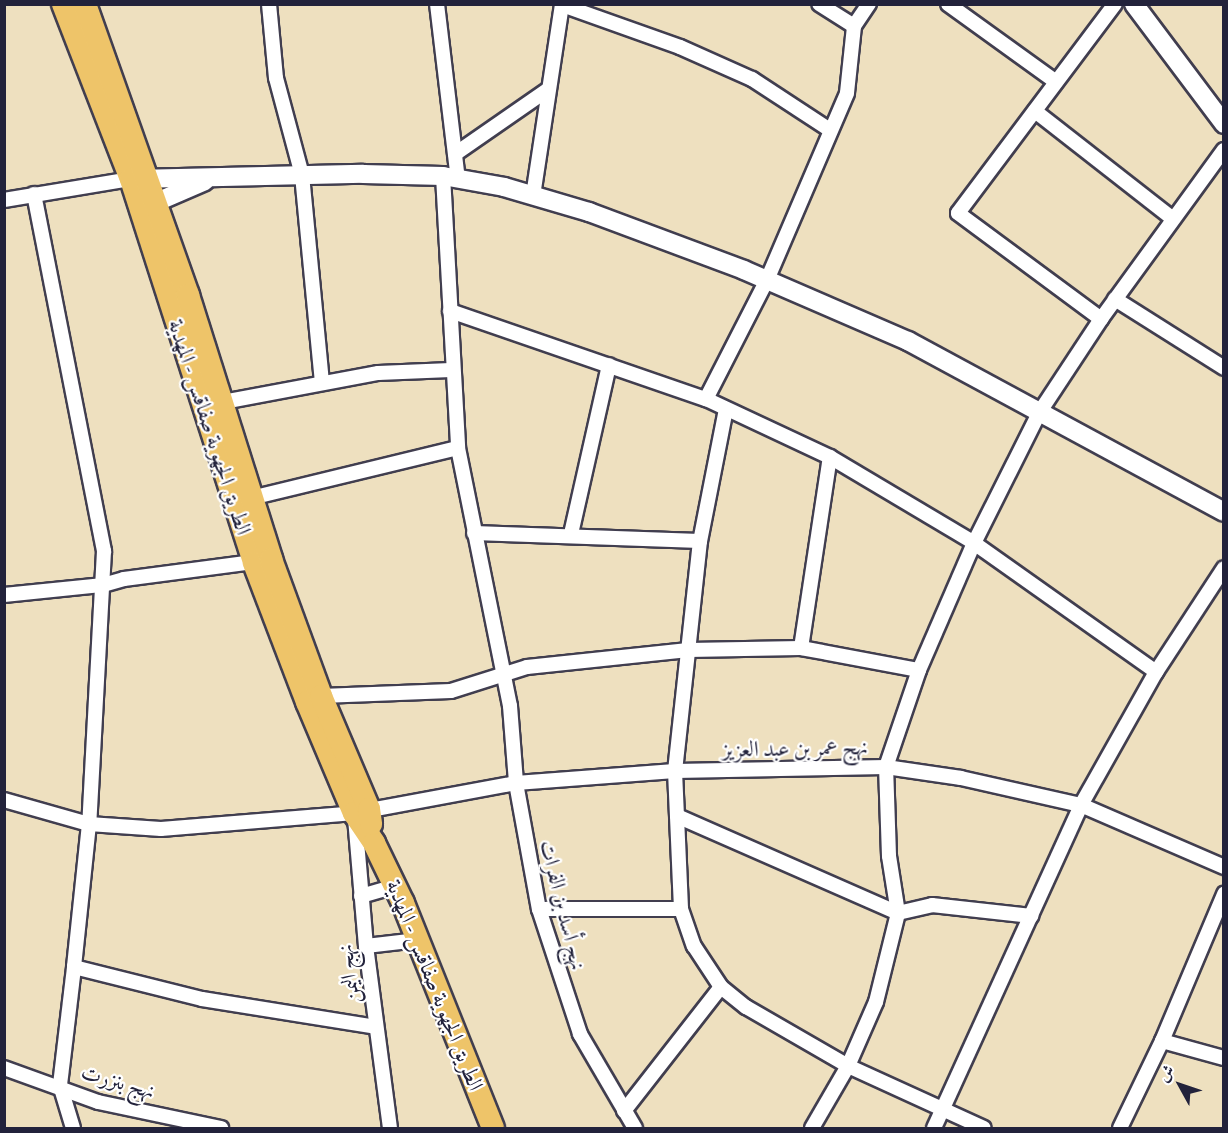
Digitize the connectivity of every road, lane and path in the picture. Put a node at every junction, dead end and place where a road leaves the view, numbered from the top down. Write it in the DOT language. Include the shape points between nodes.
graph roads {
  1 [pos="63,4"];
  2 [pos="85,4"];
  3 [pos="269,4"];
  4 [pos="437,4"];
  5 [pos="819,4"];
  6 [pos="869,4"];
  7 [pos="948,4"];
  8 [pos="1115,4"];
  9 [pos="1134,4"];
  10 [pos="562,5"];
  11 [pos="854,26"];
  12 [pos="1056,82"];
  13 [pos="549,90"];
  14 [pos="1035,111"];
  15 [pos="1224,124"];
  16 [pos="830,130"];
  17 [pos="1224,150"];
  18 [pos="455,154"];
  19 [pos="302,175"];
  20 [pos="140,178"];
  21 [pos="451,178"];
  22 [pos="209,179"];
  23 [pos="34,194"];
  24 [pos="533,196"];
  25 [pos="4,200"];
  26 [pos="149,206"];
  27 [pos="1172,218"];
  28 [pos="767,280"];
  29 [pos="1115,299"];
  30 [pos="450,311"];
  31 [pos="1101,319"];
  32 [pos="609,365"];
  33 [pos="1224,368"];
  34 [pos="452,370"];
  35 [pos="322,383"];
  36 [pos="706,399"];
  37 [pos="223,402"];
  38 [pos="726,409"];
  39 [pos="1039,413"];
  40 [pos="458,448"];
  41 [pos="830,457"];
  42 [pos="252,498"];
  43 [pos="1224,512"];
  44 [pos="474,533"];
  45 [pos="571,534"];
  46 [pos="700,542"];
  47 [pos="974,543"];
  48 [pos="262,561"];
  49 [pos="1224,568"];
  50 [pos="103,585"];
  51 [pos="4,595"];
  52 [pos="801,648"];
  53 [pos="688,650"];
  54 [pos="918,670"];
  55 [pos="1156,672"];
  56 [pos="502,675"];
  57 [pos="321,696"];
  58 [pos="886,767"];
  59 [pos="675,771"];
  60 [pos="516,783"];
  61 [pos="4,800"];
  62 [pos="1081,805"];
  63 [pos="362,811"];
  64 [pos="677,816"];
  65 [pos="89,824"];
  66 [pos="1224,867"];
  67 [pos="395,886"];
  68 [pos="1224,894"];
  69 [pos="361,896"];
  70 [pos="539,909"];
  71 [pos="681,909"];
  72 [pos="898,912"];
  73 [pos="1031,916"];
  74 [pos="418,940"];
  75 [pos="366,946"];
  76 [pos="74,967"];
  77 [pos="721,987"];
  78 [pos="376,1028"];
  79 [pos="1162,1041"];
  80 [pos="1224,1058"];
  81 [pos="848,1065"];
  82 [pos="4,1068"];
  83 [pos="60,1085"];
  84 [pos="624,1110"];
  85 [pos="944,1110"];
  86 [pos="73,1128"];
  87 [pos="221,1128"];
  88 [pos="390,1128"];
  89 [pos="493,1128"];
  90 [pos="635,1128"];
  91 [pos="812,1128"];
  92 [pos="934,1128"];
  93 [pos="984,1128"];
  94 [pos="1120,1128"];
  1 -- 20 [label="main road, الطريق الجهوية صفاقس - المهدية"];
  2 -- 20 [label="main road, الطريق الجهوية صفاقس - المهدية"];
  3 -- 19 [label="street" via="276,78"];
  4 -- 18 [label="street, نهج أسد بن الفرات"];
  5 -- 11 [label="street"];
  6 -- 11 [label="street"];
  7 -- 12 [label="street"];
  8 -- 12 [label="street"];
  9 -- 15 [label="street"];
  10 -- 13 [label="street"];
  10 -- 16 [label="street" via="680,47 752,80"];
  11 -- 16 [label="street" via="847,93"];
  12 -- 14 [label="street"];
  13 -- 18 [label="street"];
  13 -- 24 [label="street"];
  14 -- 27 [label="street"];
  14 -- 31 [label="street" via="958,213"];
  16 -- 28 [label="street"];
  17 -- 27 [label="street"];
  18 -- 21 [label="street, نهج أسد بن الفرات"];
  19 -- 21 [label="street"];
  19 -- 22 [label="street"];
  19 -- 35 [label="street"];
  20 -- 22 [label="street"];
  20 -- 23 [label="street"];
  20 -- 26 [label="main road, الطريق الجهوية صفاقس - المهدية"];
  21 -- 24 [label="street"];
  21 -- 30 [label="street, نهج أسد بن الفرات"];
  22 -- 26 [label="street"];
  23 -- 25 [label="street"];
  23 -- 50 [label="street" via="104,550"];
  24 -- 28 [label="street" via="639,228"];
  26 -- 37 [label="main road, الطريق الجهوية صفاقس - المهدية"];
  26 -- 48 [label="main road, الطريق الجهوية صفاقس - المهدية"];
  27 -- 29 [label="street"];
  28 -- 36 [label="street"];
  28 -- 39 [label="street" via="908,341"];
  29 -- 31 [label="street"];
  29 -- 33 [label="street"];
  30 -- 32 [label="street"];
  30 -- 34 [label="street, نهج أسد بن الفرات"];
  31 -- 39 [label="street"];
  32 -- 36 [label="street"];
  32 -- 45 [label="street"];
  34 -- 35 [label="street" via="378,373"];
  34 -- 40 [label="street, نهج أسد بن الفرات"];
  35 -- 37 [label="street"];
  36 -- 38 [label="street"];
  37 -- 42 [label="main road, الطريق الجهوية صفاقس - المهدية"];
  38 -- 41 [label="street"];
  38 -- 46 [label="street"];
  39 -- 43 [label="street"];
  39 -- 47 [label="street"];
  40 -- 42 [label="street"];
  40 -- 44 [label="street, نهج أسد بن الفرات"];
  41 -- 47 [label="street"];
  41 -- 52 [label="street"];
  42 -- 48 [label="main road, الطريق الجهوية صفاقس - المهدية"];
  44 -- 45 [label="street"];
  44 -- 56 [label="street, نهج أسد بن الفرات"];
  45 -- 46 [label="street"];
  46 -- 53 [label="street"];
  47 -- 54 [label="street"];
  47 -- 55 [label="street"];
  48 -- 50 [label="street"];
  48 -- 57 [label="main road, الطريق الجهوية صفاقس - المهدية"];
  48 -- 63 [label="main road, الطريق الجهوية صفاقس - المهدية" via="329,760"];
  49 -- 55 [label="street"];
  50 -- 51 [label="street"];
  50 -- 65 [label="street"];
  52 -- 53 [label="street"];
  52 -- 54 [label="street"];
  53 -- 56 [label="street" via="528,667"];
  53 -- 59 [label="street"];
  54 -- 58 [label="street"];
  55 -- 62 [label="street"];
  56 -- 57 [label="street" via="451,691"];
  56 -- 60 [label="street, نهج أسد بن الفرات" via="510,706"];
  57 -- 63 [label="main road, الطريق الجهوية صفاقس - المهدية"];
  58 -- 59 [label="street, نهج عمر بن عبد العزيز"];
  58 -- 62 [label="street, نهج عمر بن عبد العزيز" via="961,778"];
  58 -- 72 [label="street" via="889,856"];
  59 -- 60 [label="street, نهج عمر بن عبد العزيز"];
  59 -- 64 [label="street"];
  60 -- 63 [label="street, نهج عمر بن عبد العزيز"];
  60 -- 70 [label="street, نهج أسد بن الفرات"];
  61 -- 65 [label="street, نهج عمر بن عبد العزيز"];
  62 -- 66 [label="street, نهج عمر بن عبد العزيز"];
  62 -- 73 [label="street"];
  63 -- 65 [label="street, نهج عمر بن عبد العزيز" via="202,828"];
  63 -- 67 [label="main road, الطريق الجهوية صفاقس - المهدية"];
  63 -- 69 [label="street, نهج اليمن"];
  64 -- 71 [label="street"];
  64 -- 72 [label="street"];
  65 -- 76 [label="street"];
  67 -- 69 [label="street"];
  67 -- 74 [label="main road, الطريق الجهوية صفاقس - المهدية"];
  68 -- 79 [label="street"];
  69 -- 75 [label="street, نهج اليمن"];
  70 -- 71 [label="street"];
  70 -- 84 [label="street, نهج أسد بن الفرات" via="580,1034"];
  71 -- 77 [label="street" via="694,946"];
  72 -- 73 [label="street" via="932,905"];
  72 -- 81 [label="street" via="876,1002"];
  73 -- 85 [label="street"];
  74 -- 75 [label="street"];
  74 -- 89 [label="main road, الطريق الجهوية صفاقس - المهدية"];
  75 -- 78 [label="street, نهج اليمن"];
  76 -- 78 [label="street" via="202,999"];
  76 -- 83 [label="street"];
  77 -- 81 [label="street" via="746,1006"];
  77 -- 84 [label="street"];
  78 -- 88 [label="street, نهج اليمن"];
  79 -- 80 [label="street"];
  79 -- 94 [label="street"];
  81 -- 85 [label="street"];
  81 -- 91 [label="street"];
  82 -- 83 [label="street, نهج بنزرت"];
  83 -- 86 [label="street"];
  83 -- 87 [label="street, نهج بنزرت" via="98,1102"];
  84 -- 90 [label="street, نهج أسد بن الفرات"];
  85 -- 92 [label="street"];
  85 -- 93 [label="street"];
}
